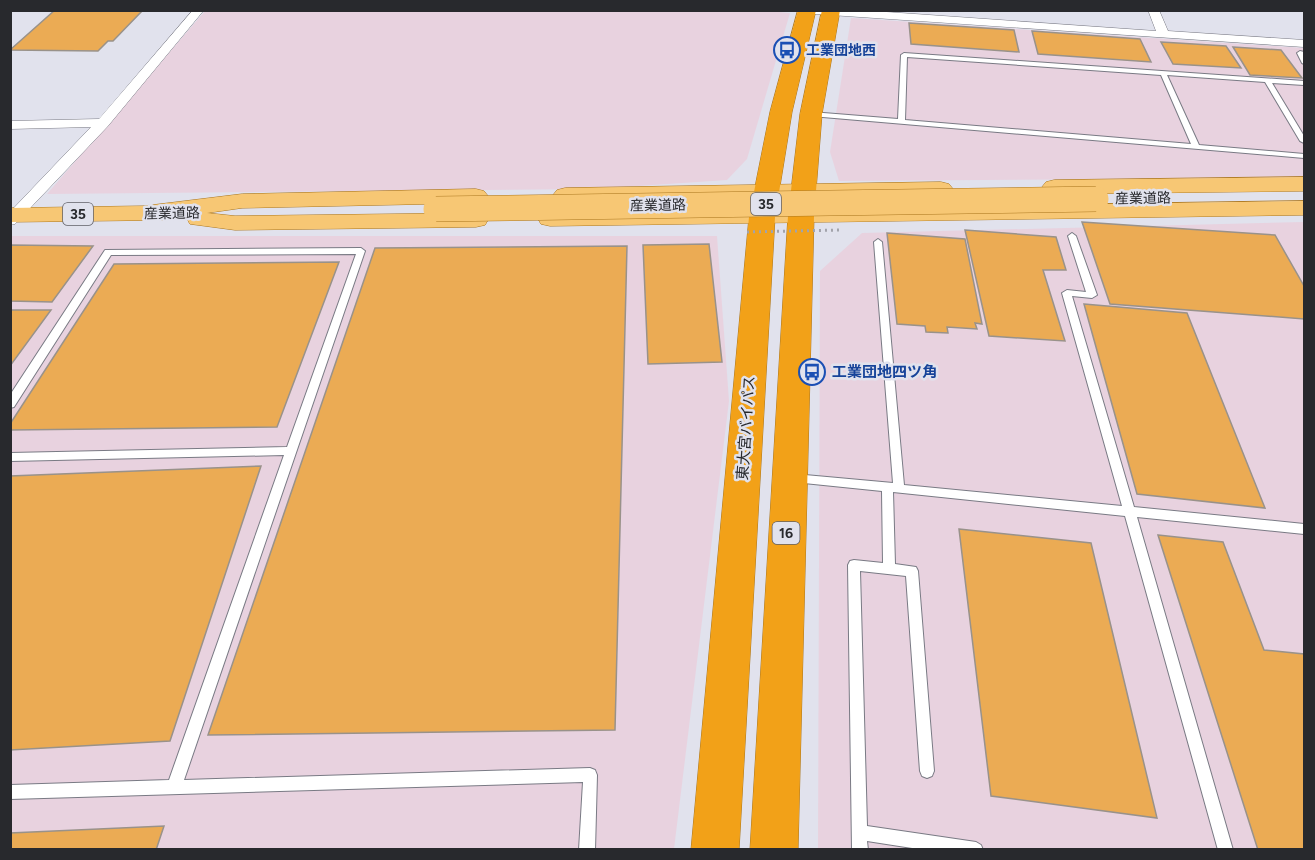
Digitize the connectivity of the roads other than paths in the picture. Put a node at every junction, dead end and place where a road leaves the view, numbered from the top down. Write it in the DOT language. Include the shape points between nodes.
graph roads {
  1 [pos="199,10"];
  2 [pos="801,10"];
  3 [pos="1153,10"];
  4 [pos="807,11"];
  5 [pos="831,12"];
  6 [pos="946,16"];
  7 [pos="1164,35"];
  8 [pos="1305,44"];
  9 [pos="1305,54"];
  10 [pos="1305,62"];
  11 [pos="1163,73"];
  12 [pos="1267,80"];
  13 [pos="1305,83"];
  14 [pos="811,114"];
  15 [pos="901,121"];
  16 [pos="103,123"];
  17 [pos="10,125"];
  18 [pos="1305,141"];
  19 [pos="1196,147"];
  20 [pos="1305,156"];
  21 [pos="1305,184"];
  22 [pos="1305,195"];
  23 [pos="802,204"];
  24 [pos="1305,208"];
  25 [pos="145,213"];
  26 [pos="756,213"];
  27 [pos="12,217"];
  28 [pos="1072,236"];
  29 [pos="878,242"];
  30 [pos="10,404"];
  31 [pos="291,451"];
  32 [pos="10,457"];
  33 [pos="788,477"];
  34 [pos="893,488"];
  35 [pos="1130,512"];
  36 [pos="1305,529"];
  37 [pos="889,568"];
  38 [pos="927,771"];
  39 [pos="174,787"];
  40 [pos="10,792"];
  41 [pos="860,832"];
  42 [pos="587,849"];
  43 [pos="715,849"];
  44 [pos="774,849"];
  45 [pos="860,849"];
  46 [pos="976,849"];
  47 [pos="1226,849"];
  1 -- 16 [label="street"];
  2 -- 4 [label="street"];
  3 -- 7 [label="street"];
  4 -- 5 [label="street"];
  4 -- 26 [label="highway, 東大宮バイパス"];
  5 -- 6 [label="street"];
  5 -- 14 [label="highway, 16"];
  6 -- 7 [label="street"];
  7 -- 8 [label="street"];
  9 -- 10 [label="lane" via="1300,53"];
  11 -- 12 [label="lane"];
  11 -- 15 [label="lane" via="904,55"];
  11 -- 19 [label="lane"];
  12 -- 13 [label="lane"];
  12 -- 18 [label="lane"];
  14 -- 15 [label="lane"];
  14 -- 23 [label="highway, 16"];
  15 -- 19 [label="lane"];
  16 -- 17 [label="street"];
  16 -- 27 [label="street"];
  19 -- 20 [label="lane"];
  21 -- 23 [label="main road, 35"];
  22 -- 25 [label="main road, 産業道路 / 35, bridge"];
  23 -- 24 [label="main road, 35"];
  23 -- 26 [label="main road, 35"];
  23 -- 33 [label="highway, 16"];
  25 -- 26 [label="main road, 35" via="235,223"];
  25 -- 27 [label="main road, 産業道路 / 35"];
  26 -- 43 [label="highway, 東大宮バイパス"];
  28 -- 35 [label="lane" via="1092,294 1067,293"];
  29 -- 34 [label="lane"];
  30 -- 31 [label="lane" via="108,252 361,251"];
  31 -- 32 [label="lane"];
  31 -- 39 [label="lane"];
  33 -- 34 [label="lane"];
  33 -- 44 [label="highway, 16"];
  34 -- 35 [label="lane"];
  34 -- 37 [label="lane"];
  35 -- 36 [label="lane"];
  35 -- 47 [label="lane"];
  37 -- 38 [label="lane" via="912,571"];
  37 -- 41 [label="lane" via="854,565"];
  39 -- 40 [label="lane"];
  39 -- 42 [label="lane" via="590,775"];
  41 -- 45 [label="lane"];
  41 -- 46 [label="lane"];
}
